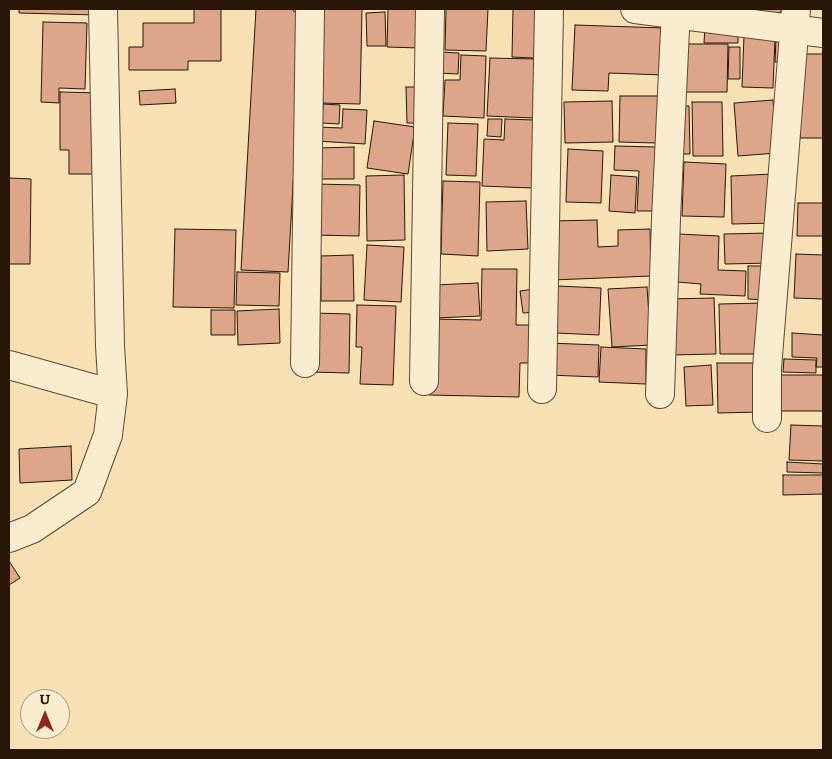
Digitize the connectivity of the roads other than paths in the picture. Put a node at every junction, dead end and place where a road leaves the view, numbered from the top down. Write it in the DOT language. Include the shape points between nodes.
graph roads {
  1 [pos="103,9"];
  2 [pos="310,9"];
  3 [pos="430,9"];
  4 [pos="549,9"];
  5 [pos="635,9"];
  6 [pos="676,11"];
  7 [pos="796,19"];
  8 [pos="823,33"];
  9 [pos="305,363"];
  10 [pos="9,365"];
  11 [pos="424,382"];
  12 [pos="542,389"];
  13 [pos="113,394"];
  14 [pos="660,394"];
  15 [pos="767,418"];
  16 [pos="9,538"];
  1 -- 13 [label="street"];
  2 -- 9 [label="street"];
  3 -- 11 [label="street"];
  4 -- 12 [label="street"];
  5 -- 6 [label="street"];
  6 -- 7 [label="street"];
  6 -- 14 [label="street"];
  7 -- 8 [label="street"];
  7 -- 15 [label="street" via="767,368"];
  10 -- 13 [label="street"];
  13 -- 16 [label="street" via="108,435 87,492 32,529"];
}
